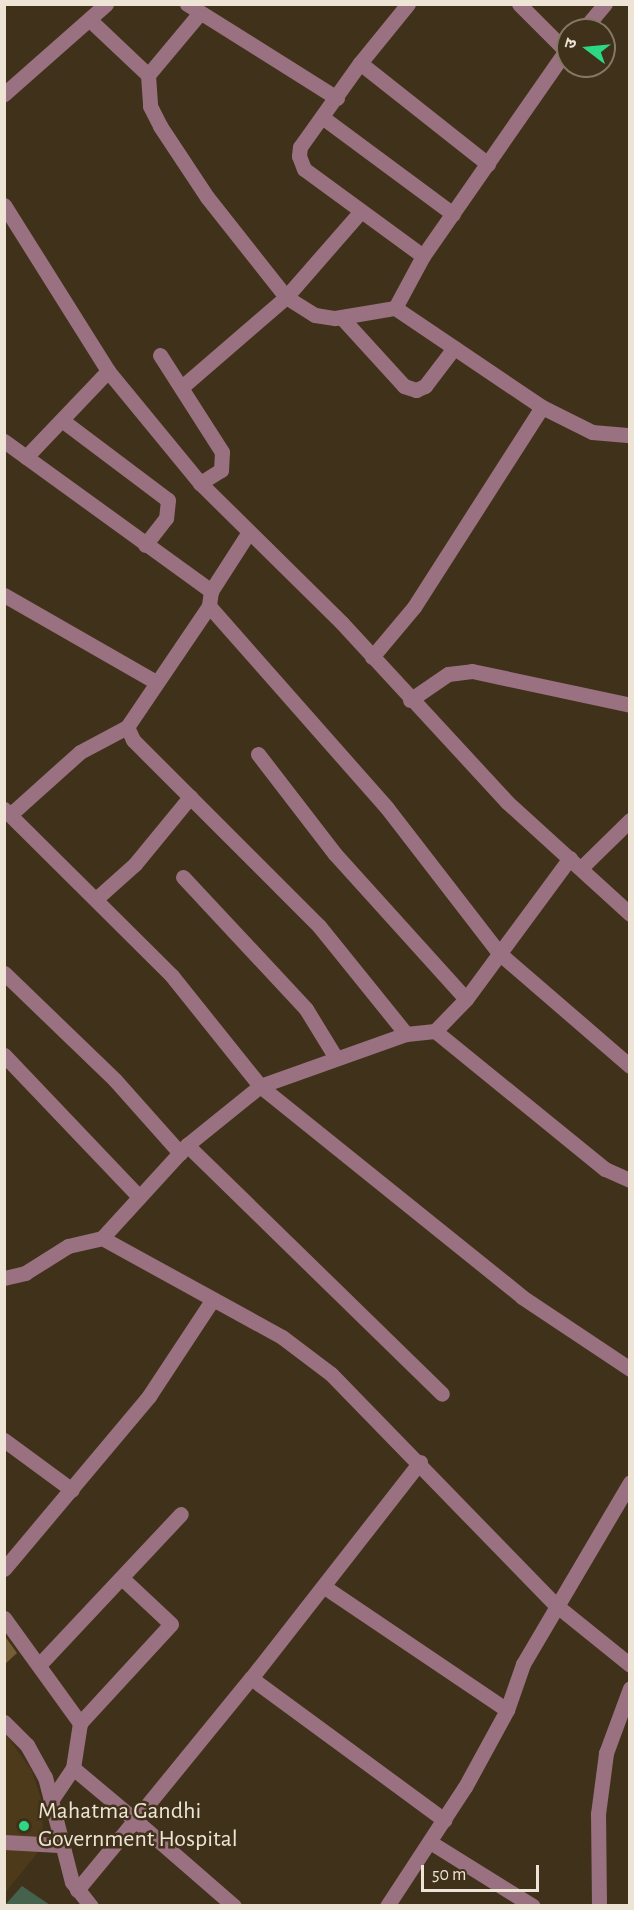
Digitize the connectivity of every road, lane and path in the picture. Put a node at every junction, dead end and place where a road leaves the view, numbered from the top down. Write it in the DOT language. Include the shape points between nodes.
graph roads {
  1 [pos="106,4"];
  2 [pos="408,4"];
  3 [pos="519,4"];
  4 [pos="605,4"];
  5 [pos="193,9"];
  6 [pos="593,18"];
  7 [pos="92,22"];
  8 [pos="556,38"];
  9 [pos="360,63"];
  10 [pos="556,64"];
  11 [pos="148,75"];
  12 [pos="4,94"];
  13 [pos="337,98"];
  14 [pos="322,117"];
  15 [pos="488,164"];
  16 [pos="4,205"];
  17 [pos="361,211"];
  18 [pos="453,214"];
  19 [pos="423,256"];
  20 [pos="286,297"];
  21 [pos="395,308"];
  22 [pos="342,318"];
  23 [pos="454,348"];
  24 [pos="160,355"];
  25 [pos="108,371"];
  26 [pos="183,386"];
  27 [pos="542,406"];
  28 [pos="63,421"];
  29 [pos="630,435"];
  30 [pos="4,441"];
  31 [pos="26,457"];
  32 [pos="200,483"];
  33 [pos="247,535"];
  34 [pos="145,545"];
  35 [pos="4,595"];
  36 [pos="210,599"];
  37 [pos="372,657"];
  38 [pos="156,682"];
  39 [pos="410,700"];
  40 [pos="630,705"];
  41 [pos="127,727"];
  42 [pos="258,754"];
  43 [pos="190,797"];
  44 [pos="8,811"];
  45 [pos="630,820"];
  46 [pos="576,863"];
  47 [pos="183,877"];
  48 [pos="96,898"];
  49 [pos="630,914"];
  50 [pos="499,953"];
  51 [pos="4,973"];
  52 [pos="466,999"];
  53 [pos="435,1031"];
  54 [pos="406,1034"];
  55 [pos="4,1055"];
  56 [pos="336,1059"];
  57 [pos="630,1066"];
  58 [pos="260,1086"];
  59 [pos="183,1149"];
  60 [pos="630,1180"];
  61 [pos="139,1197"];
  62 [pos="102,1238"];
  63 [pos="4,1278"];
  64 [pos="213,1299"];
  65 [pos="630,1369"];
  66 [pos="442,1394"];
  67 [pos="4,1440"];
  68 [pos="420,1462"];
  69 [pos="628,1486"];
  70 [pos="72,1490"];
  71 [pos="181,1514"];
  72 [pos="4,1569"];
  73 [pos="124,1580"];
  74 [pos="326,1588"];
  75 [pos="556,1606"];
  76 [pos="4,1618"];
  77 [pos="39,1665"];
  78 [pos="630,1665"];
  79 [pos="250,1678"];
  80 [pos="630,1688"];
  81 [pos="507,1710"];
  82 [pos="4,1722"];
  83 [pos="80,1723"];
  84 [pos="73,1768"];
  85 [pos="51,1801"];
  86 [pos="135,1820"];
  87 [pos="444,1820"];
  88 [pos="4,1842"];
  89 [pos="430,1842"];
  90 [pos="59,1845"];
  91 [pos="77,1890"];
  92 [pos="91,1905"];
  93 [pos="234,1905"];
  94 [pos="387,1905"];
  95 [pos="533,1905"];
  96 [pos="599,1905"];
  1 -- 7 [label="street"];
  2 -- 9 [label="street"];
  3 -- 8 [label="street"];
  4 -- 6 [label="street"];
  5 -- 11 [label="street"];
  5 -- 13 [label="street"];
  7 -- 11 [label="street"];
  7 -- 12 [label="street"];
  9 -- 13 [label="street"];
  9 -- 15 [label="street"];
  10 -- 15 [label="street"];
  11 -- 20 [label="street" via="150,106 160,126 207,197"];
  13 -- 14 [label="street"];
  14 -- 17 [label="street" via="300,147 304,169"];
  14 -- 18 [label="street"];
  15 -- 18 [label="street"];
  16 -- 25 [label="street"];
  17 -- 19 [label="street"];
  17 -- 20 [label="street"];
  18 -- 19 [label="street"];
  19 -- 21 [label="street"];
  20 -- 22 [label="street" via="315,315"];
  20 -- 26 [label="street"];
  21 -- 22 [label="street"];
  21 -- 23 [label="street"];
  22 -- 23 [label="street" via="404,386 416,390 425,386"];
  23 -- 27 [label="street"];
  24 -- 26 [label="street"];
  25 -- 28 [label="street"];
  25 -- 32 [label="street"];
  26 -- 32 [label="street" via="222,452 220,470"];
  27 -- 29 [label="street" via="592,432"];
  27 -- 37 [label="street" via="414,607"];
  28 -- 31 [label="street"];
  28 -- 34 [label="street" via="168,500 166,518"];
  30 -- 31 [label="street"];
  31 -- 34 [label="street"];
  32 -- 33 [label="street"];
  33 -- 36 [label="street"];
  33 -- 37 [label="street"];
  34 -- 36 [label="street"];
  35 -- 38 [label="street"];
  36 -- 38 [label="street"];
  36 -- 50 [label="street" via="372,790"];
  37 -- 39 [label="street"];
  38 -- 41 [label="street"];
  39 -- 40 [label="street" via="448,674 472,671"];
  39 -- 46 [label="street"];
  41 -- 43 [label="street" via="133,740"];
  41 -- 44 [label="street" via="80,752"];
  42 -- 52 [label="street" via="335,854"];
  43 -- 48 [label="street" via="135,864"];
  43 -- 54 [label="street" via="320,926"];
  44 -- 48 [label="street"];
  45 -- 46 [label="street"];
  46 -- 49 [label="street"];
  46 -- 50 [label="street"];
  47 -- 56 [label="street" via="306,1010"];
  48 -- 58 [label="street" via="172,976"];
  50 -- 52 [label="street"];
  50 -- 57 [label="street"];
  51 -- 59 [label="street"];
  52 -- 53 [label="street"];
  53 -- 54 [label="street"];
  53 -- 60 [label="street" via="605,1169"];
  54 -- 56 [label="street"];
  55 -- 61 [label="street"];
  56 -- 58 [label="street"];
  58 -- 59 [label="street"];
  58 -- 65 [label="street" via="522,1297"];
  59 -- 61 [label="street"];
  59 -- 66 [label="street"];
  61 -- 62 [label="street"];
  62 -- 63 [label="street" via="68,1246 25,1273"];
  62 -- 64 [label="street"];
  64 -- 68 [label="street" via="282,1337 331,1374"];
  64 -- 70 [label="street" via="149,1396"];
  67 -- 70 [label="street"];
  68 -- 74 [label="street"];
  68 -- 75 [label="street"];
  69 -- 75 [label="street"];
  70 -- 72 [label="street"];
  71 -- 73 [label="street"];
  73 -- 77 [label="street"];
  73 -- 83 [label="street" via="171,1624"];
  74 -- 79 [label="street"];
  74 -- 81 [label="street"];
  75 -- 78 [label="street"];
  75 -- 81 [label="street" via="523,1664"];
  76 -- 77 [label="street"];
  77 -- 83 [label="street"];
  79 -- 86 [label="street"];
  79 -- 87 [label="street"];
  80 -- 96 [label="street" via="606,1753 598,1814"];
  81 -- 87 [label="street"];
  82 -- 85 [label="street" via="27,1745 45,1777"];
  83 -- 84 [label="street"];
  84 -- 85 [label="street"];
  84 -- 86 [label="street"];
  85 -- 90 [label="street"];
  86 -- 91 [label="street"];
  86 -- 93 [label="street"];
  87 -- 89 [label="street"];
  88 -- 90 [label="street"];
  89 -- 94 [label="street"];
  89 -- 95 [label="street"];
  90 -- 91 [label="street"];
  91 -- 92 [label="street"];
}
